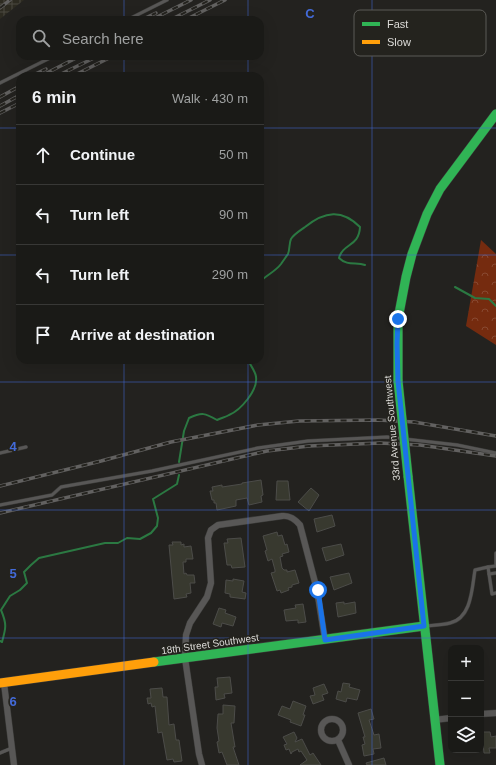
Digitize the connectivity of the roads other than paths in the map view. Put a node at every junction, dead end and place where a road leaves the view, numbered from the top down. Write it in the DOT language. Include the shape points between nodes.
graph roads {
  1 [pos="167,0"];
  2 [pos="134,16"];
  3 [pos="46,60"];
  4 [pos="22,72"];
  5 [pos="16,75"];
  6 [pos="0,83"];
  7 [pos="496,114"];
  8 [pos="26,447"];
  9 [pos="0,453"];
  10 [pos="496,453"];
  11 [pos="0,505"];
  12 [pos="496,553"];
  13 [pos="488,567"];
  14 [pos="496,573"];
  15 [pos="489,574"];
  16 [pos="496,594"];
  17 [pos="424,626"];
  18 [pos="325,640"];
  19 [pos="185,658"];
  20 [pos="2,683"];
  21 [pos="496,713"];
  22 [pos="484,714"];
  23 [pos="448,718"];
  24 [pos="434,720"];
  25 [pos="338,740"];
  26 [pos="12,748"];
  27 [pos="0,752"];
  28 [pos="14,765"];
  29 [pos="202,765"];
  30 [pos="349,765"];
  31 [pos="440,765"];
  1 -- 2 [label="lane"];
  3 -- 4 [label="lane"];
  5 -- 6 [label="lane"];
  7 -- 17 [label="street, 33rd Avenue Southwest, bridge" via="440,189 427,214 412,254 398,319 398,381"];
  8 -- 9 [label="lane"];
  10 -- 11 [label="lane" via="457,445 387,437 308,442 258,448 61,487 52,496"];
  12 -- 13 [label="lane" via="496,566"];
  13 -- 15 [label="lane"];
  13 -- 17 [label="lane" via="475,570 471,598 462,617 452,623"];
  14 -- 15 [label="lane"];
  15 -- 16 [label="lane" via="492,594"];
  17 -- 18 [label="street, 18th Street Southwest"];
  17 -- 24 [label="street, 33rd Avenue Southwest"];
  18 -- 19 [label="street, 18th Street Southwest"];
  18 -- 19 [label="street" via="318,590 300,525 295,519 282,516 218,525 211,530 208,538 211,583 207,597 190,623 186,635"];
  19 -- 20 [label="street, 18th Street Southwest"];
  19 -- 29 [label="street"];
  20 -- 26 [label="street"];
  21 -- 22 [label="street"];
  23 -- 24 [label="street"];
  24 -- 31 [label="street, 33rd Avenue Southwest"];
  25 -- 30 [label="street"];
  26 -- 27 [label="lane"];
  26 -- 28 [label="street"];
}
